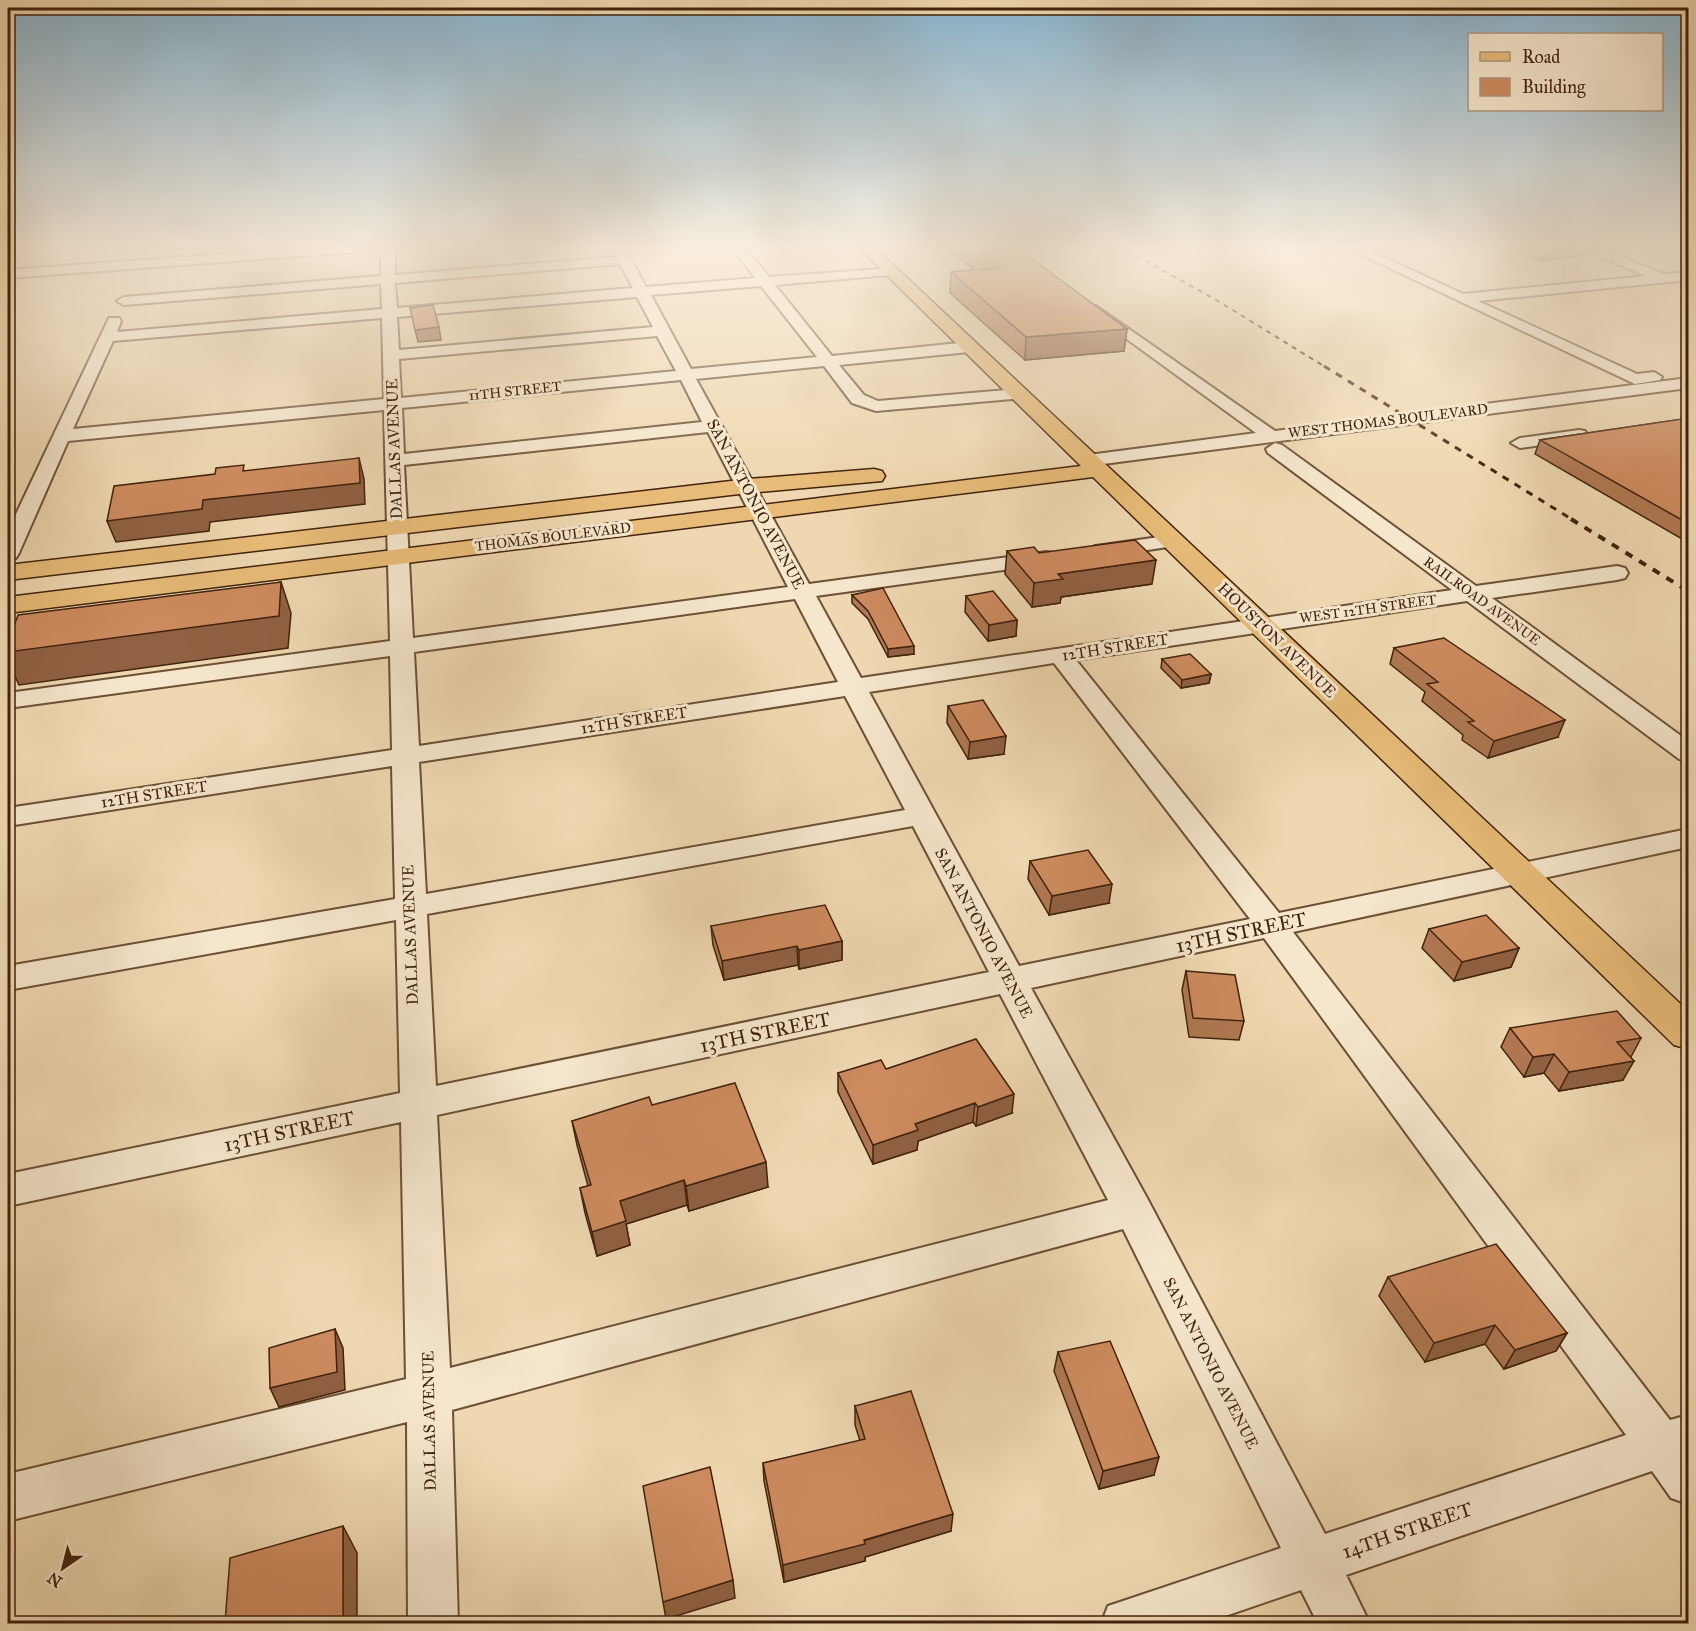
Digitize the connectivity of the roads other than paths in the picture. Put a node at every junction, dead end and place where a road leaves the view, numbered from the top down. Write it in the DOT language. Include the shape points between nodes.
graph roads {
  1 [pos="114,322"];
  2 [pos="289,322"];
  3 [pos="389,322"];
  4 [pos="658,322"];
  5 [pos="797,322"];
  6 [pos="944,322"];
  7 [pos="1112,322"];
  8 [pos="1511,322"];
  9 [pos="663,331"];
  10 [pos="107,337"];
  11 [pos="969,346"];
  12 [pos="391,355"];
  13 [pos="827,360"];
  14 [pos="1689,373"];
  15 [pos="686,374"];
  16 [pos="1689,383"];
  17 [pos="1657,387"];
  18 [pos="1018,394"];
  19 [pos="1689,398"];
  20 [pos="392,403"];
  21 [pos="715,426"];
  22 [pos="1599,433"];
  23 [pos="62,436"];
  24 [pos="1272,442"];
  25 [pos="1520,443"];
  26 [pos="394,461"];
  27 [pos="1093,465"];
  28 [pos="754,499"];
  29 [pos="1173,541"];
  30 [pos="397,542"];
  31 [pos="8,553"];
  32 [pos="8,573"];
  33 [pos="1617,573"];
  34 [pos="804,591"];
  35 [pos="1473,594"];
  36 [pos="8,604"];
  37 [pos="1261,624"];
  38 [pos="400,646"];
  39 [pos="1060,655"];
  40 [pos="854,687"];
  41 [pos="8,701"];
  42 [pos="1689,753"];
  43 [pos="404,756"];
  44 [pos="922,816"];
  45 [pos="8,817"];
  46 [pos="1689,838"];
  47 [pos="1522,874"];
  48 [pos="409,906"];
  49 [pos="1272,926"];
  50 [pos="8,978"];
  51 [pos="1009,981"];
  52 [pos="1689,1034"];
  53 [pos="417,1105"];
  54 [pos="8,1190"];
  55 [pos="1133,1210"];
  56 [pos="429,1395"];
  57 [pos="1679,1454"];
  58 [pos="8,1498"];
  59 [pos="1312,1562"];
  60 [pos="433,1623"];
  61 [pos="1126,1623"];
  62 [pos="1345,1623"];
  1 -- 10 [label="street"];
  2 -- 10 [label="street"];
  3 -- 12 [label="street, DALLAS AVENUE"];
  4 -- 9 [label="street, SAN ANTONIO AVENUE"];
  5 -- 13 [label="street"];
  6 -- 11 [label="main road, HOUSTON AVENUE"];
  7 -- 24 [label="street, RAILROAD AVENUE"];
  8 -- 14 [label="street" via="1635,379"];
  9 -- 12 [label="street"];
  9 -- 15 [label="street, SAN ANTONIO AVENUE"];
  10 -- 23 [label="street"];
  11 -- 13 [label="street, 11TH STREET"];
  11 -- 18 [label="main road, HOUSTON AVENUE"];
  12 -- 20 [label="street, DALLAS AVENUE"];
  13 -- 15 [label="street, 11TH STREET"];
  13 -- 18 [label="street" via="858,399 876,406"];
  15 -- 20 [label="street, 11TH STREET"];
  15 -- 21 [label="street, SAN ANTONIO AVENUE"];
  16 -- 17 [label="street, WEST THOMAS BOULEVARD"];
  17 -- 19 [label="street"];
  17 -- 24 [label="street, WEST THOMAS BOULEVARD"];
  18 -- 27 [label="main road, HOUSTON AVENUE"];
  19 -- 24 [label="street, WEST THOMAS BOULEVARD"];
  20 -- 23 [label="street, 11TH STREET"];
  20 -- 26 [label="street, DALLAS AVENUE"];
  21 -- 26 [label="street"];
  21 -- 28 [label="street, SAN ANTONIO AVENUE"];
  22 -- 25 [label="street"];
  23 -- 31 [label="street"];
  24 -- 27 [label="street, WEST THOMAS BOULEVARD"];
  24 -- 35 [label="street, RAILROAD AVENUE"];
  26 -- 30 [label="street, DALLAS AVENUE"];
  27 -- 28 [label="main road, THOMAS BOULEVARD"];
  27 -- 29 [label="main road, HOUSTON AVENUE"];
  28 -- 30 [label="main road, THOMAS BOULEVARD"];
  28 -- 34 [label="street, SAN ANTONIO AVENUE"];
  29 -- 34 [label="street"];
  29 -- 37 [label="main road, HOUSTON AVENUE"];
  30 -- 32 [label="main road, THOMAS BOULEVARD"];
  30 -- 36 [label="main road, THOMAS BOULEVARD"];
  30 -- 38 [label="street, DALLAS AVENUE"];
  33 -- 35 [label="street, WEST 12TH STREET"];
  34 -- 38 [label="street"];
  34 -- 40 [label="street, SAN ANTONIO AVENUE"];
  35 -- 37 [label="street, WEST 12TH STREET"];
  35 -- 42 [label="street, RAILROAD AVENUE"];
  37 -- 39 [label="street, 12TH STREET"];
  37 -- 47 [label="main road, HOUSTON AVENUE"];
  38 -- 41 [label="street"];
  38 -- 43 [label="street, DALLAS AVENUE"];
  39 -- 40 [label="street, 12TH STREET"];
  39 -- 49 [label="street"];
  40 -- 43 [label="street, 12TH STREET"];
  40 -- 44 [label="street, SAN ANTONIO AVENUE"];
  43 -- 45 [label="street, 12TH STREET"];
  43 -- 48 [label="street, DALLAS AVENUE"];
  44 -- 48 [label="street"];
  44 -- 51 [label="street, SAN ANTONIO AVENUE"];
  46 -- 47 [label="street, 13TH STREET"];
  47 -- 49 [label="street, 13TH STREET"];
  47 -- 52 [label="main road, HOUSTON AVENUE"];
  48 -- 50 [label="street"];
  48 -- 53 [label="street, DALLAS AVENUE"];
  49 -- 51 [label="street, 13TH STREET"];
  49 -- 57 [label="street"];
  51 -- 53 [label="street, 13TH STREET"];
  51 -- 55 [label="street, SAN ANTONIO AVENUE"];
  53 -- 54 [label="street, 13TH STREET"];
  53 -- 56 [label="street, DALLAS AVENUE"];
  55 -- 56 [label="street"];
  55 -- 59 [label="street, SAN ANTONIO AVENUE"];
  56 -- 58 [label="street"];
  56 -- 60 [label="street, DALLAS AVENUE"];
  57 -- 59 [label="street, 14TH STREET"];
  59 -- 61 [label="street, 14TH STREET"];
  59 -- 62 [label="street, SAN ANTONIO AVENUE"];
}
